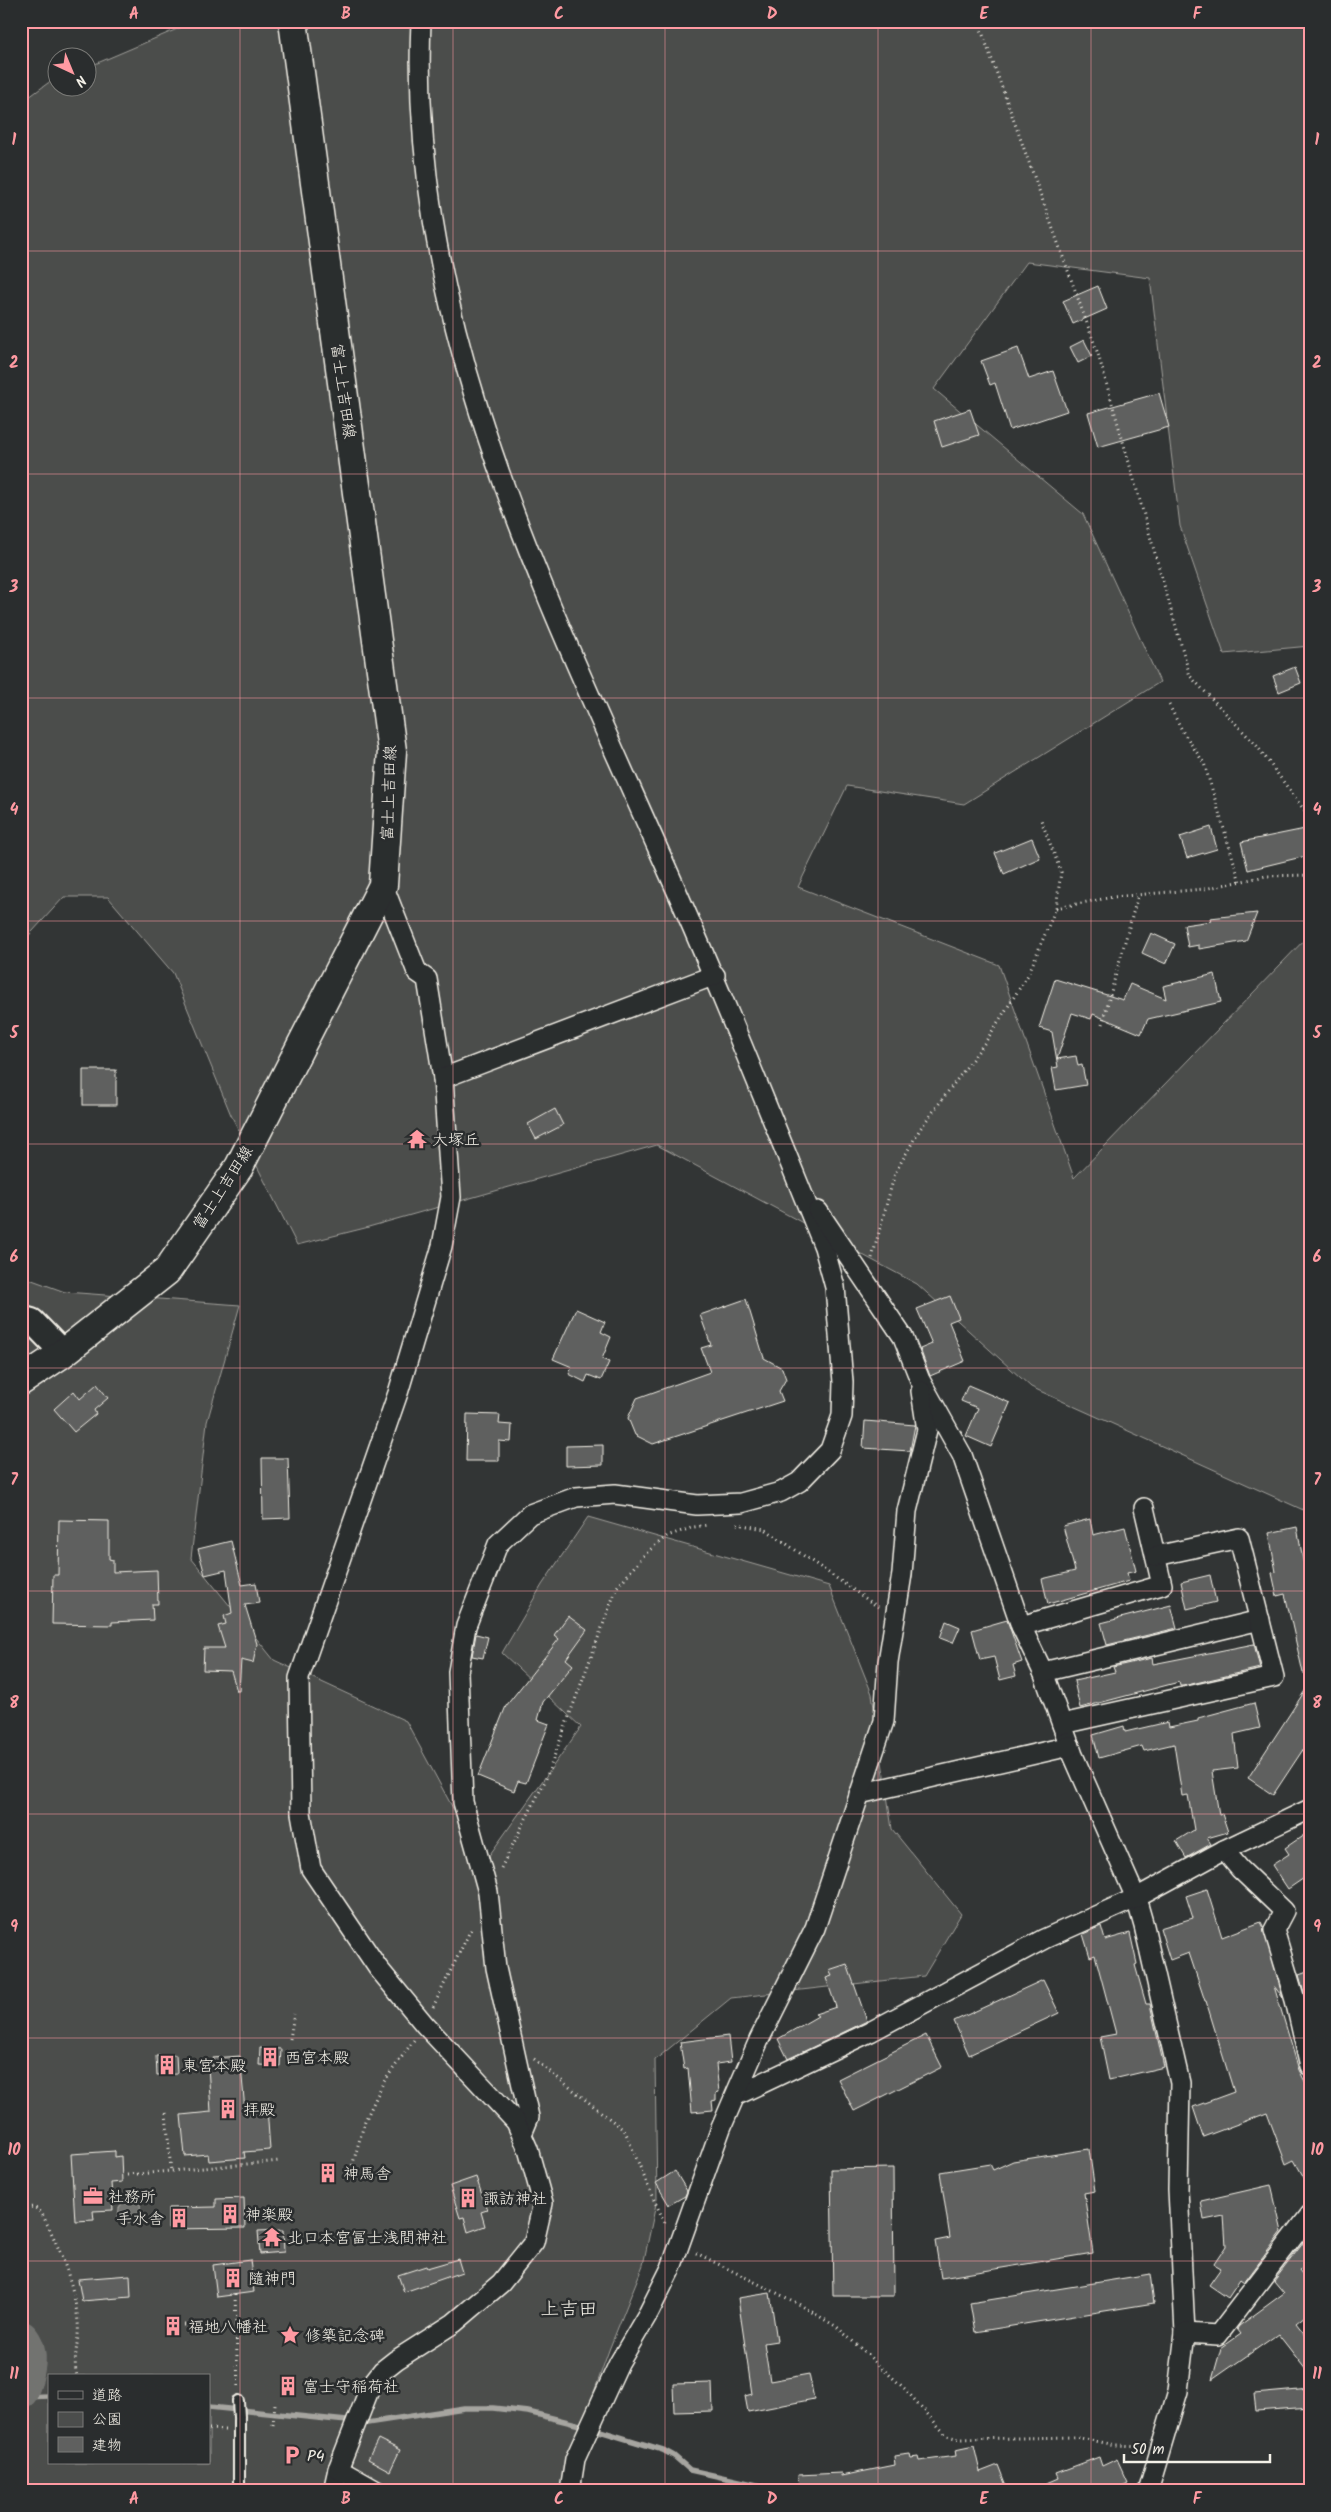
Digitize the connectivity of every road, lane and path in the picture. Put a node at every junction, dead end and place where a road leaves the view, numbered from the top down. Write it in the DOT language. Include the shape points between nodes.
graph roads {
  1 [pos="293,21"];
  2 [pos="421,21"];
  3 [pos="978,21"];
  4 [pos="1170,705"];
  5 [pos="1310,818"];
  6 [pos="1041,820"];
  7 [pos="1310,875"];
  8 [pos="1240,882"];
  9 [pos="384,884"];
  10 [pos="1138,895"];
  11 [pos="1056,908"];
  12 [pos="715,975"];
  13 [pos="1102,1024"];
  14 [pos="443,1078"];
  15 [pos="794,1174"];
  16 [pos="865,1282"];
  17 [pos="21,1318"];
  18 [pos="63,1353"];
  19 [pos="920,1380"];
  20 [pos="21,1381"];
  21 [pos="1144,1508"];
  22 [pos="732,1522"];
  23 [pos="713,1525"];
  24 [pos="1156,1556"];
  25 [pos="895,1619"];
  26 [pos="1260,1620"];
  27 [pos="1021,1626"];
  28 [pos="1043,1672"];
  29 [pos="1062,1724"];
  30 [pos="1070,1746"];
  31 [pos="859,1794"];
  32 [pos="1310,1809"];
  33 [pos="1224,1850"];
  34 [pos="488,1892"];
  35 [pos="1136,1898"];
  36 [pos="294,2014"];
  37 [pos="425,2025"];
  38 [pos="290,2039"];
  39 [pos="514,2048"];
  40 [pos="1310,2066"];
  41 [pos="737,2096"];
  42 [pos="166,2114"];
  43 [pos="522,2134"];
  44 [pos="280,2161"];
  45 [pos="227,2166"];
  46 [pos="351,2170"];
  47 [pos="171,2172"];
  48 [pos="227,2172"];
  49 [pos="127,2175"];
  50 [pos="22,2208"];
  51 [pos="41,2212"];
  52 [pos="48,2212"];
  53 [pos="1310,2215"];
  54 [pos="678,2246"];
  55 [pos="235,2295"];
  56 [pos="236,2325"];
  57 [pos="184,2326"];
  58 [pos="1185,2333"];
  59 [pos="77,2374"];
  60 [pos="238,2401"];
  61 [pos="275,2404"];
  62 [pos="273,2425"];
  63 [pos="1161,2446"];
  64 [pos="338,2469"];
  65 [pos="239,2491"];
  66 [pos="333,2491"];
  67 [pos="377,2491"];
  68 [pos="570,2491"];
  69 [pos="1148,2491"];
  1 -- 9 [label="main road, 富士上吉田線" via="392,751"];
  2 -- 12 [label="street" via="422,146 442,277 484,432 565,642"];
  3 -- 5 [label="path" via="1098,354 1190,676 1257,746"];
  4 -- 8 [label="path" via="1204,763"];
  6 -- 11 [label="path" via="1061,872"];
  7 -- 8 [label="path" via="1266,876"];
  8 -- 10 [label="path"];
  9 -- 14 [label="street" via="417,972 426,979"];
  9 -- 18 [label="main road, 富士上吉田線" via="239,1167 167,1271"];
  10 -- 11 [label="path"];
  10 -- 13 [label="path"];
  11 -- 16 [label="path" via="1028,975 986,1041 920,1129 894,1173"];
  12 -- 14 [label="street"];
  12 -- 15 [label="street"];
  14 -- 37 [label="street" via="451,1197 442,1246 398,1393 299,1678 301,1813 311,1869 378,1968"];
  15 -- 16 [label="street"];
  15 -- 34 [label="street" via="824,1247 835,1287 843,1382 842,1416 830,1450 799,1482 781,1492 741,1503 697,1505 615,1494 576,1497 530,1514 498,1544 466,1626 458,1672 463,1802"];
  16 -- 19 [label="street" via="903,1337"];
  17 -- 18 [label="street" via="32,1322"];
  18 -- 20 [label="main road, 富士上吉田線"];
  19 -- 25 [label="street" via="927,1430 907,1511"];
  19 -- 27 [label="street" via="962,1455"];
  21 -- 24 [label="street"];
  22 -- 25 [label="path" via="765,1529"];
  23 -- 34 [label="path" via="667,1536 645,1554 617,1586 545,1781"];
  24 -- 26 [label="street" via="1239,1538"];
  24 -- 27 [label="street" via="1162,1585"];
  25 -- 31 [label="street" via="884,1721"];
  26 -- 28 [label="street"];
  26 -- 29 [label="street" via="1274,1677"];
  27 -- 28 [label="street"];
  28 -- 29 [label="street"];
  29 -- 30 [label="street"];
  30 -- 31 [label="street"];
  30 -- 35 [label="street"];
  31 -- 41 [label="street" via="815,1928 759,2040"];
  32 -- 33 [label="street"];
  33 -- 35 [label="street"];
  33 -- 40 [label="street" via="1284,1911 1274,1930"];
  34 -- 37 [label="path"];
  34 -- 39 [label="street" via="496,1968"];
  35 -- 41 [label="street" via="1044,1939 870,2032"];
  35 -- 58 [label="street" via="1180,2083 1178,2189"];
  36 -- 38 [label="path"];
  37 -- 43 [label="street" via="516,2122"];
  37 -- 46 [label="path" via="383,2083 365,2121"];
  39 -- 43 [label="street" via="530,2117"];
  39 -- 54 [label="path" via="539,2061 625,2131 653,2198"];
  41 -- 54 [label="street" via="721,2128"];
  42 -- 47 [label="path"];
  43 -- 64 [label="street" via="543,2203 534,2242 501,2283 454,2323 382,2371 371,2385"];
  44 -- 45 [label="path"];
  45 -- 47 [label="path"];
  45 -- 48 [label="path"];
  47 -- 49 [label="path"];
  50 -- 51 [label="path" via="34,2207"];
  51 -- 52 [label="path"];
  51 -- 59 [label="path" via="64,2259 71,2286 78,2320"];
  53 -- 58 [label="street" via="1218,2335"];
  54 -- 63 [label="path" via="723,2264 837,2327 905,2389 947,2436 960,2439 1075,2437 1116,2445"];
  54 -- 68 [label="street" via="671,2268 619,2363 575,2459"];
  55 -- 56 [label="path"];
  56 -- 57 [label="path"];
  56 -- 60 [label="path"];
  58 -- 63 [label="street" via="1178,2391"];
  60 -- 65 [label="lane"];
  61 -- 62 [label="path"];
  63 -- 69 [label="street"];
  64 -- 66 [label="street"];
  64 -- 67 [label="street"];
}
